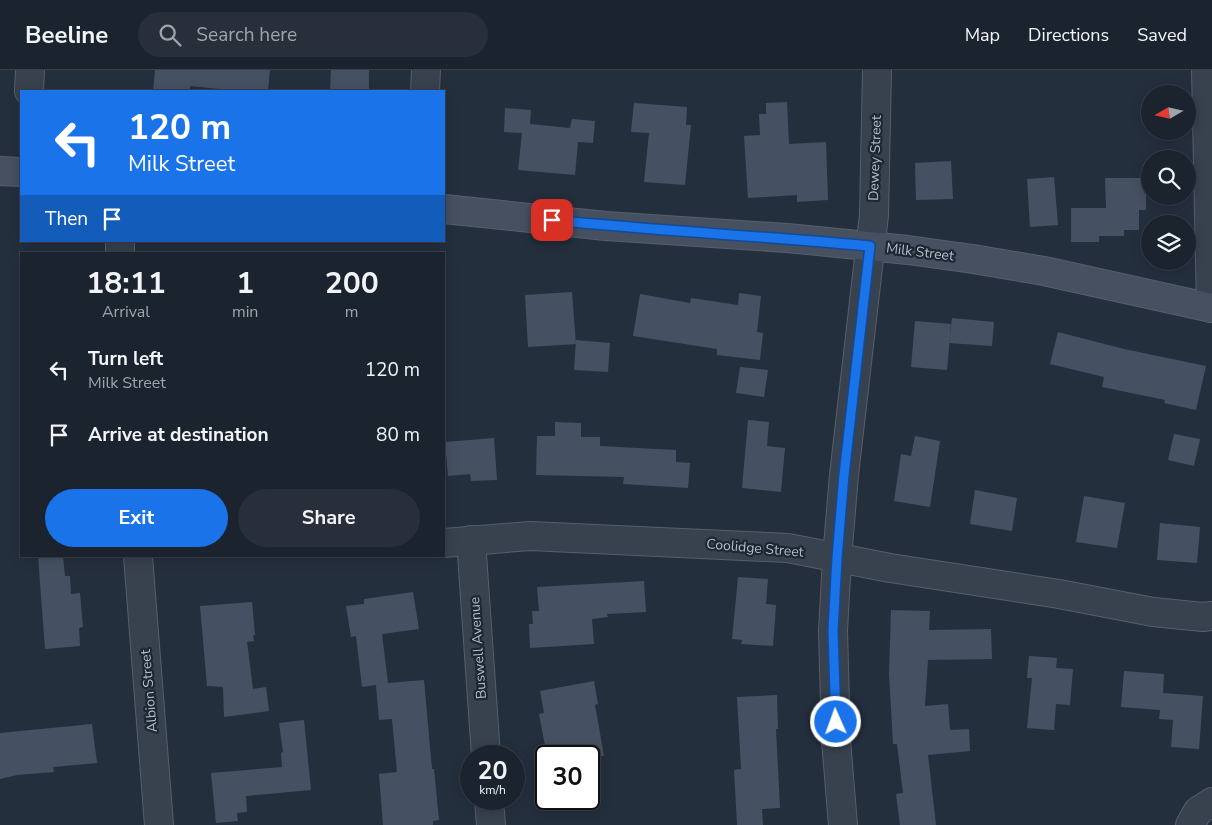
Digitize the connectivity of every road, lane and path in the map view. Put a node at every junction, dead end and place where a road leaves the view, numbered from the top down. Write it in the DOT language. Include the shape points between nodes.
graph roads {
  1 [pos="30,70"];
  2 [pos="426,70"];
  3 [pos="877,70"];
  4 [pos="1206,70"];
  5 [pos="29,90"];
  6 [pos="425,90"];
  7 [pos="0,171"];
  8 [pos="20,172"];
  9 [pos="445,209"];
  10 [pos="870,246"];
  11 [pos="1211,308"];
  12 [pos="471,540"];
  13 [pos="445,543"];
  14 [pos="140,557"];
  15 [pos="837,558"];
  16 [pos="1212,616"];
  17 [pos="485,745"];
  18 [pos="1212,802"];
  19 [pos="490,810"];
  20 [pos="159,825"];
  21 [pos="491,825"];
  22 [pos="843,825"];
  23 [pos="1190,825"];
  1 -- 5 [label="street"];
  2 -- 6 [label="street"];
  3 -- 10 [label="street, Dewey Street" via="874,215"];
  4 -- 11 [label="street"];
  7 -- 8 [label="street"];
  9 -- 10 [label="street, Milk Street" via="606,226"];
  10 -- 11 [label="street, Milk Street" via="1044,271"];
  10 -- 15 [label="street, Dewey Street"];
  12 -- 13 [label="street, Coolidge Street"];
  12 -- 15 [label="street, Coolidge Street" via="530,536 788,548"];
  12 -- 17 [label="street, Buswell Avenue"];
  14 -- 20 [label="street, Albion Street"];
  15 -- 16 [label="street, Coolidge Street" via="1152,612"];
  15 -- 22 [label="street, Dewey Street" via="833,631 836,740"];
  18 -- 23 [label="street" via="1198,811"];
  19 -- 21 [label="street"];
}
